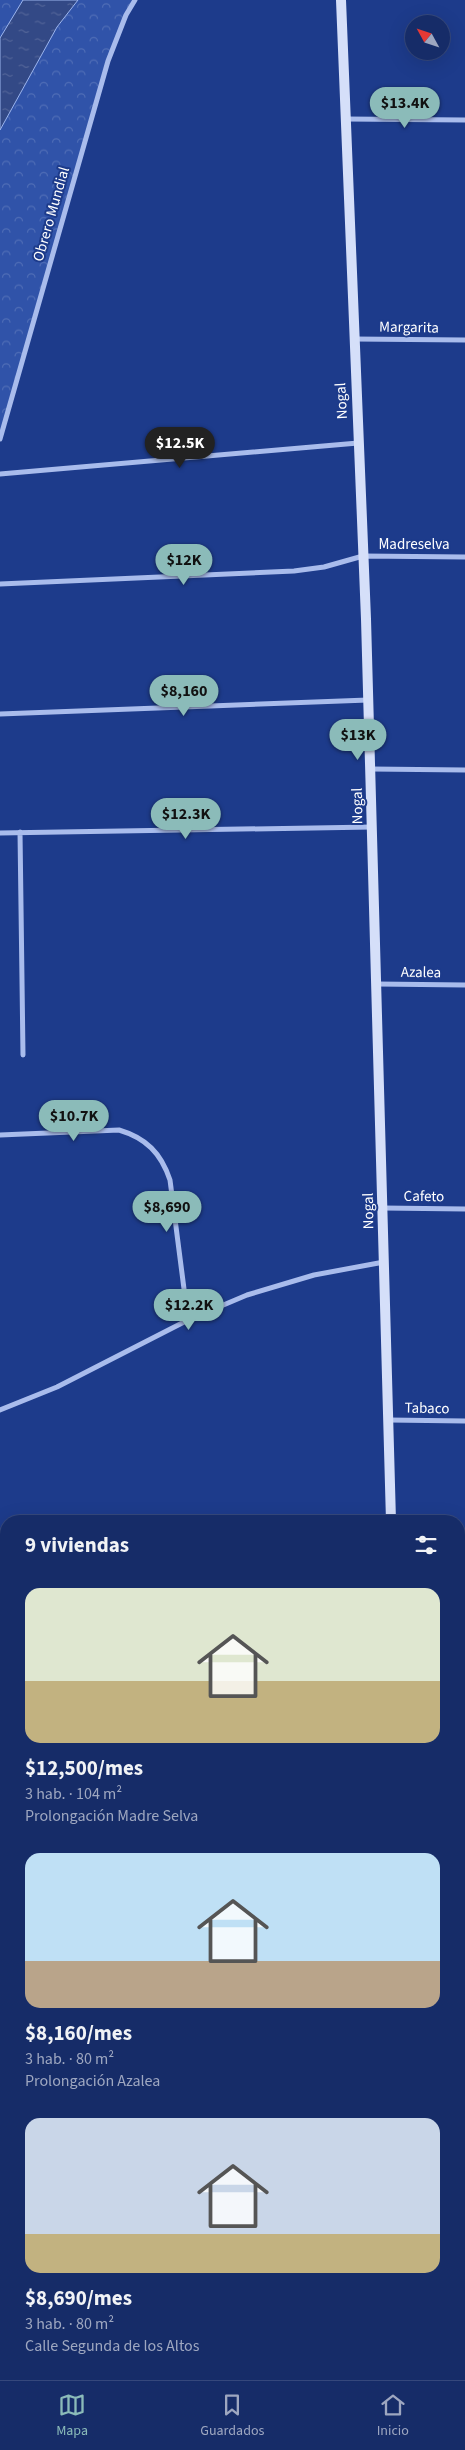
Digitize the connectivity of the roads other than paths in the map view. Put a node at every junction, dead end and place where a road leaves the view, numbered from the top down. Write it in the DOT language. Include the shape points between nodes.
graph roads {
  1 [pos="135,0"];
  2 [pos="341,0"];
  3 [pos="346,119"];
  4 [pos="465,120"];
  5 [pos="354,339"];
  6 [pos="465,340"];
  7 [pos="0,439"];
  8 [pos="358,443"];
  9 [pos="0,474"];
  10 [pos="363,556"];
  11 [pos="465,557"];
  12 [pos="0,584"];
  13 [pos="368,700"];
  14 [pos="0,714"];
  15 [pos="371,769"];
  16 [pos="465,770"];
  17 [pos="372,827"];
  18 [pos="20,832"];
  19 [pos="0,833"];
  20 [pos="377,984"];
  21 [pos="465,986"];
  22 [pos="23,1054"];
  23 [pos="0,1135"];
  24 [pos="383,1208"];
  25 [pos="465,1209"];
  26 [pos="384,1262"];
  27 [pos="188,1320"];
  28 [pos="0,1410"];
  29 [pos="389,1420"];
  30 [pos="465,1421"];
  31 [pos="390,1515"];
  1 -- 7 [label="street, Obrero Mundial" via="108,60"];
  2 -- 3 [label="street, Nogal"];
  3 -- 4 [label="street"];
  3 -- 5 [label="street, Nogal"];
  5 -- 6 [label="street, Margarita"];
  5 -- 8 [label="street, Nogal"];
  8 -- 9 [label="street"];
  8 -- 10 [label="street, Nogal"];
  10 -- 11 [label="street, Madreselva"];
  10 -- 12 [label="street, Madreselva" via="294,571"];
  10 -- 13 [label="street, Nogal"];
  13 -- 14 [label="street"];
  13 -- 15 [label="street, Nogal"];
  15 -- 16 [label="street"];
  15 -- 17 [label="street, Nogal"];
  17 -- 18 [label="street"];
  17 -- 20 [label="street, Nogal"];
  18 -- 19 [label="street"];
  18 -- 22 [label="street"];
  20 -- 21 [label="street, Azalea"];
  20 -- 24 [label="street, Nogal"];
  23 -- 27 [label="street" via="119,1130 150,1144 164,1162 170,1180"];
  24 -- 25 [label="street, Cafeto"];
  24 -- 26 [label="street, Nogal"];
  26 -- 27 [label="street" via="282,1283"];
  26 -- 29 [label="street, Nogal"];
  27 -- 28 [label="street" via="92,1370"];
  29 -- 30 [label="street, Tabaco"];
  29 -- 31 [label="street, Nogal"];
}
